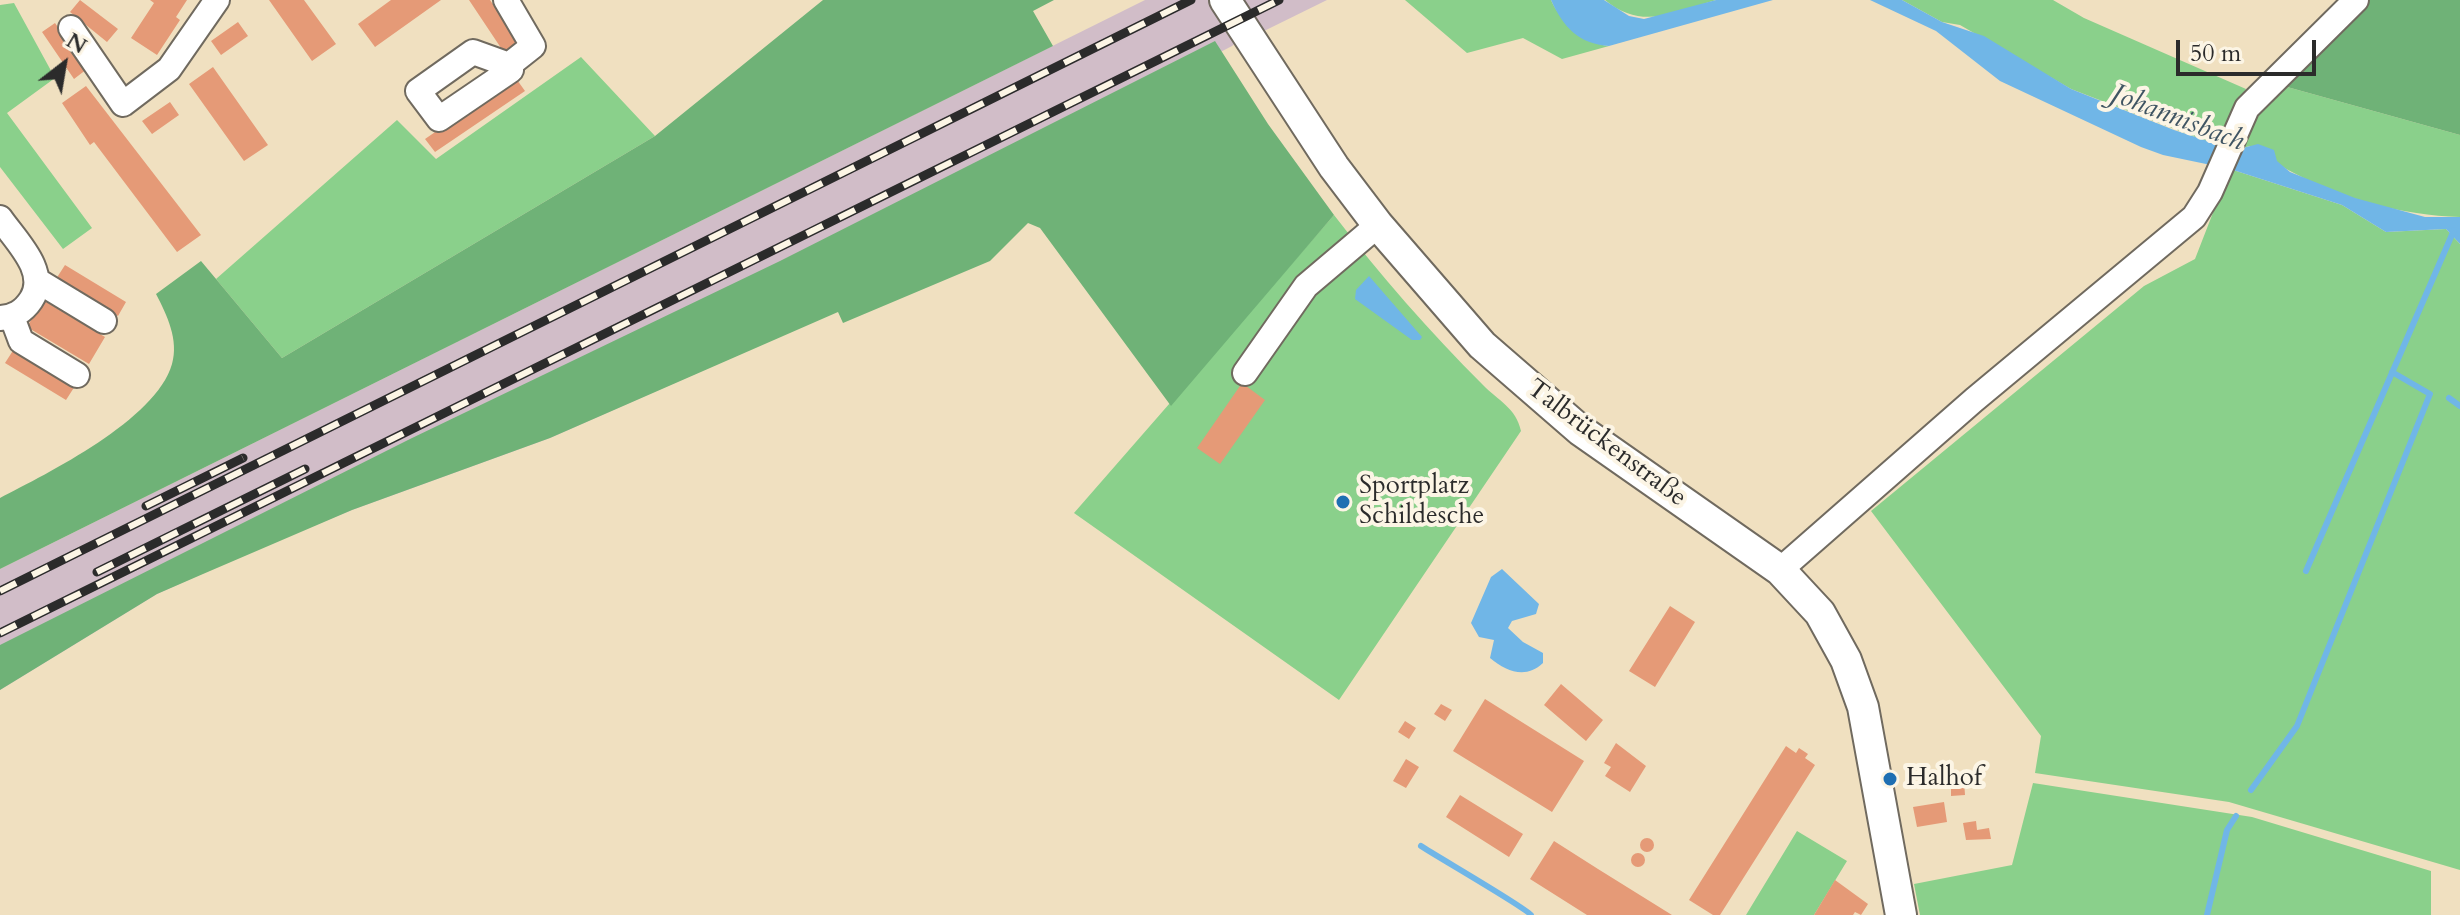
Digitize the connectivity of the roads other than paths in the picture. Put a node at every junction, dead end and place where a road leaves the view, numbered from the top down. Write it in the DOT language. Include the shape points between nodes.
graph roads {
  1 [pos="217,0"];
  2 [pos="506,0"];
  3 [pos="1225,0"];
  4 [pos="2356,0"];
  5 [pos="71,28"];
  6 [pos="509,65"];
  7 [pos="0,218"];
  8 [pos="1378,225"];
  9 [pos="38,281"];
  10 [pos="6,318"];
  11 [pos="104,321"];
  12 [pos="1245,373"];
  13 [pos="77,375"];
  14 [pos="1780,570"];
  15 [pos="1901,915"];
  1 -- 5 [label="street" via="169,69 123,104"];
  2 -- 6 [label="street" via="533,46"];
  3 -- 8 [label="main road, Talbrückenstraße" via="1296,114"];
  4 -- 14 [label="street" via="2247,108 2194,217"];
  7 -- 9 [label="street" via="35,268"];
  8 -- 12 [label="street" via="1306,286"];
  8 -- 14 [label="main road, Talbrückenstraße" via="1482,345 1530,389"];
  9 -- 10 [label="street" via="24,310"];
  9 -- 11 [label="street"];
  10 -- 13 [label="street" via="21,341"];
  14 -- 15 [label="main road, Talbrückenstraße" via="1820,613 1846,660 1863,707"];
}
